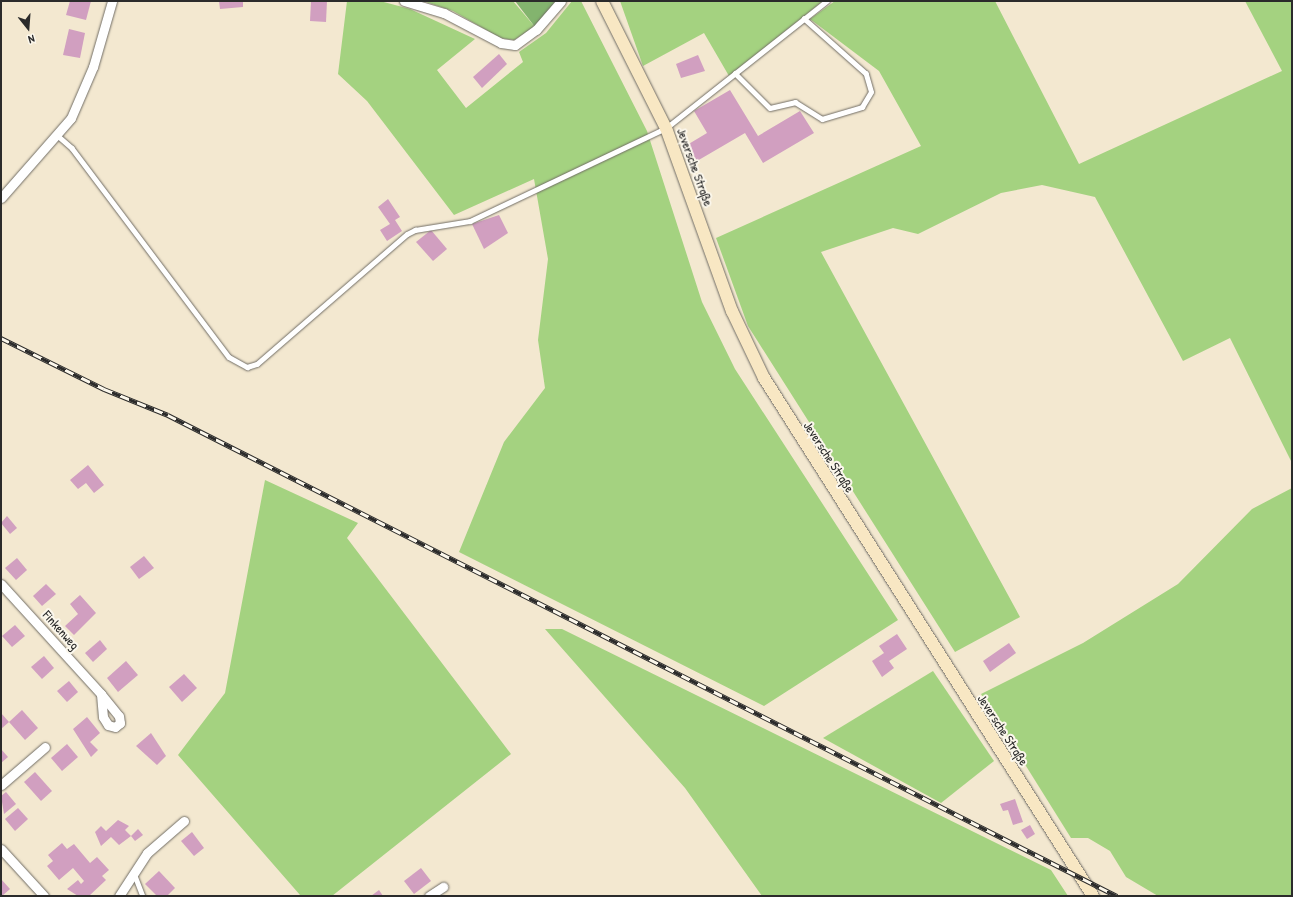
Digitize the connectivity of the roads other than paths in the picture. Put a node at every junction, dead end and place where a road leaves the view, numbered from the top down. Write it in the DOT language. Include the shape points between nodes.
graph roads {
  1 [pos="112,1"];
  2 [pos="404,1"];
  3 [pos="561,1"];
  4 [pos="602,1"];
  5 [pos="827,1"];
  6 [pos="804,19"];
  7 [pos="735,73"];
  8 [pos="666,128"];
  9 [pos="57,136"];
  10 [pos="1,198"];
  11 [pos="1,584"];
  12 [pos="101,694"];
  13 [pos="45,747"];
  14 [pos="1,785"];
  15 [pos="184,821"];
  16 [pos="1,849"];
  17 [pos="134,873"];
  18 [pos="443,887"];
  19 [pos="44,896"];
  20 [pos="119,896"];
  21 [pos="143,896"];
  22 [pos="430,896"];
  23 [pos="1093,896"];
  1 -- 9 [label="street" via="94,67 72,118"];
  2 -- 3 [label="street" via="444,13 501,42 515,45 536,30"];
  4 -- 8 [label="street, Jeversche Straße"];
  5 -- 6 [label="lane"];
  6 -- 7 [label="lane"];
  6 -- 7 [label="lane" via="866,74 871,92 862,107 822,119 795,102 770,108"];
  7 -- 8 [label="lane"];
  8 -- 9 [label="lane" via="470,221 415,230 257,364 247,367 229,357 72,148"];
  8 -- 23 [label="street, Jeversche Straße" via="732,312 764,378"];
  9 -- 10 [label="street"];
  11 -- 12 [label="street, Finkenweg"];
  13 -- 14 [label="street"];
  15 -- 17 [label="street" via="147,853"];
  16 -- 19 [label="street"];
  17 -- 20 [label="street"];
  17 -- 21 [label="lane"];
  18 -- 22 [label="street"];
}
